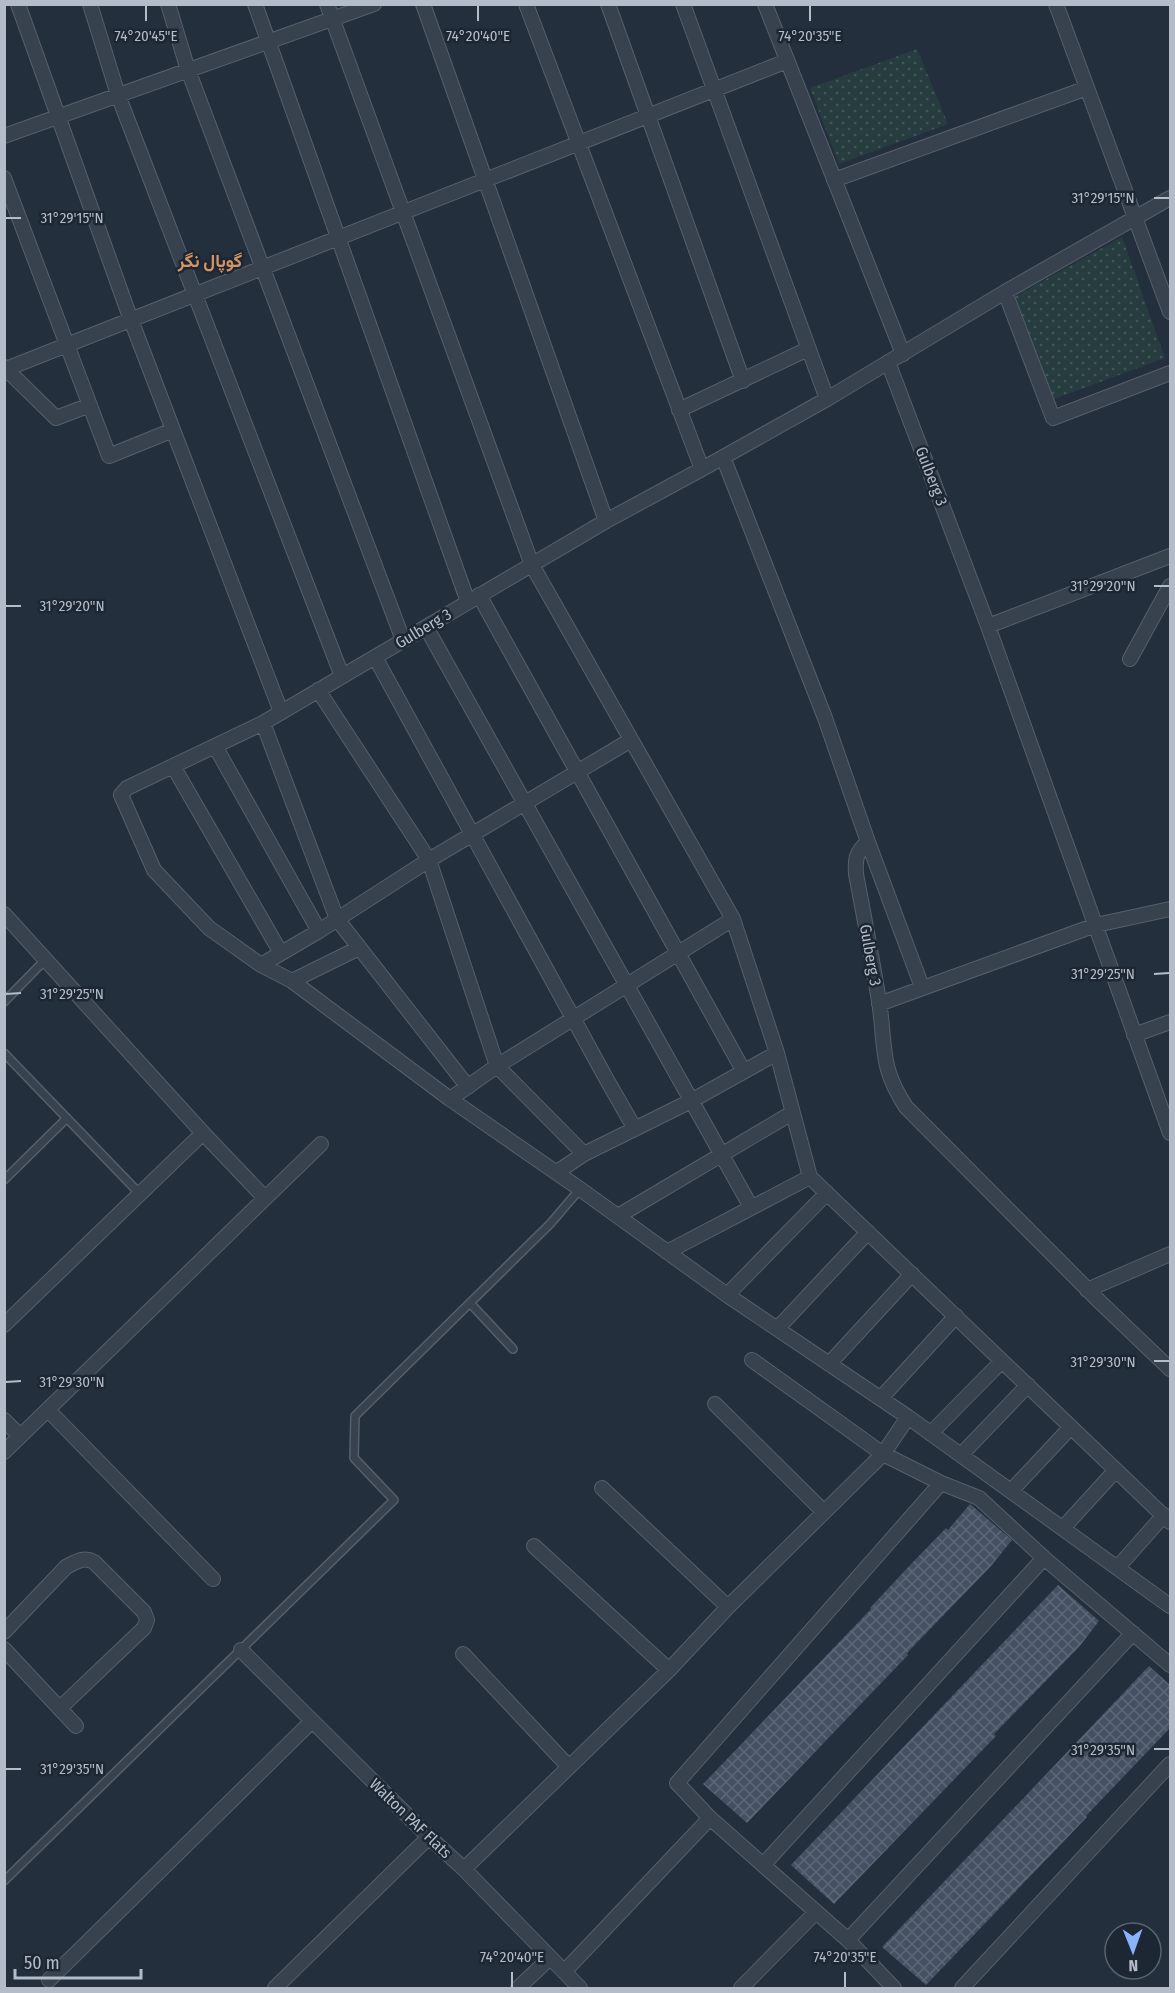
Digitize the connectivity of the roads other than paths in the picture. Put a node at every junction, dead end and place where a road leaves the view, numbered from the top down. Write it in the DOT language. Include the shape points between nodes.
graph roads {
  1 [pos="18,4"];
  2 [pos="90,4"];
  3 [pos="168,4"];
  4 [pos="255,4"];
  5 [pos="327,4"];
  6 [pos="374,4"];
  7 [pos="423,4"];
  8 [pos="526,4"];
  9 [pos="608,4"];
  10 [pos="683,4"];
  11 [pos="765,4"];
  12 [pos="1056,4"];
  13 [pos="332,19"];
  14 [pos="269,42"];
  15 [pos="787,61"];
  16 [pos="188,70"];
  17 [pos="1088,88"];
  18 [pos="714,90"];
  19 [pos="118,95"];
  20 [pos="648,116"];
  21 [pos="57,117"];
  22 [pos="4,136"];
  23 [pos="579,143"];
  24 [pos="4,178"];
  25 [pos="485,180"];
  26 [pos="834,180"];
  27 [pos="1170,198"];
  28 [pos="403,212"];
  29 [pos="1136,217"];
  30 [pos="338,238"];
  31 [pos="263,268"];
  32 [pos="1005,292"];
  33 [pos="195,295"];
  34 [pos="1170,312"];
  35 [pos="131,320"];
  36 [pos="68,345"];
  37 [pos="808,349"];
  38 [pos="903,354"];
  39 [pos="888,362"];
  40 [pos="5,368"];
  41 [pos="1170,373"];
  42 [pos="743,381"];
  43 [pos="827,399"];
  44 [pos="90,405"];
  45 [pos="679,410"];
  46 [pos="173,430"];
  47 [pos="723,457"];
  48 [pos="702,470"];
  49 [pos="606,521"];
  50 [pos="1170,556"];
  51 [pos="532,565"];
  52 [pos="1170,586"];
  53 [pos="473,599"];
  54 [pos="988,626"];
  55 [pos="426,627"];
  56 [pos="403,640"];
  57 [pos="375,657"];
  58 [pos="1130,659"];
  59 [pos="342,676"];
  60 [pos="318,690"];
  61 [pos="281,712"];
  62 [pos="263,723"];
  63 [pos="631,740"];
  64 [pos="215,746"];
  65 [pos="173,766"];
  66 [pos="577,772"];
  67 [pos="524,803"];
  68 [pos="472,834"];
  69 [pos="868,842"];
  70 [pos="429,860"];
  71 [pos="1170,909"];
  72 [pos="4,914"];
  73 [pos="337,919"];
  74 [pos="734,919"];
  75 [pos="1096,925"];
  76 [pos="319,931"];
  77 [pos="359,948"];
  78 [pos="281,953"];
  79 [pos="678,954"];
  80 [pos="46,959"];
  81 [pos="261,965"];
  82 [pos="292,981"];
  83 [pos="626,984"];
  84 [pos="922,987"];
  85 [pos="4,1002"];
  86 [pos="879,1004"];
  87 [pos="573,1018"];
  88 [pos="1170,1022"];
  89 [pos="1134,1035"];
  90 [pos="4,1053"];
  91 [pos="777,1053"];
  92 [pos="497,1066"];
  93 [pos="743,1070"];
  94 [pos="468,1087"];
  95 [pos="450,1099"];
  96 [pos="691,1101"];
  97 [pos="792,1113"];
  98 [pos="67,1118"];
  99 [pos="635,1129"];
  100 [pos="203,1133"];
  101 [pos="1170,1133"];
  102 [pos="321,1144"];
  103 [pos="584,1154"];
  104 [pos="721,1155"];
  105 [pos="557,1172"];
  106 [pos="810,1177"];
  107 [pos="4,1180"];
  108 [pos="580,1189"];
  109 [pos="827,1193"];
  110 [pos="140,1194"];
  111 [pos="265,1198"];
  112 [pos="751,1207"];
  113 [pos="618,1216"];
  114 [pos="868,1232"];
  115 [pos="668,1252"];
  116 [pos="1170,1254"];
  117 [pos="912,1275"];
  118 [pos="1087,1290"];
  119 [pos="727,1295"];
  120 [pos="470,1303"];
  121 [pos="956,1316"];
  122 [pos="4,1325"];
  123 [pos="777,1329"];
  124 [pos="513,1349"];
  125 [pos="752,1360"];
  126 [pos="1002,1361"];
  127 [pos="829,1364"];
  128 [pos="1170,1369"];
  129 [pos="1028,1385"];
  130 [pos="881,1398"];
  131 [pos="715,1404"];
  132 [pos="48,1410"];
  133 [pos="908,1417"];
  134 [pos="4,1420"];
  135 [pos="1071,1427"];
  136 [pos="931,1433"];
  137 [pos="20,1436"];
  138 [pos="4,1452"];
  139 [pos="883,1454"];
  140 [pos="961,1455"];
  141 [pos="1116,1470"];
  142 [pos="941,1483"];
  143 [pos="602,1488"];
  144 [pos="1011,1491"];
  145 [pos="824,1512"];
  146 [pos="1167,1519"];
  147 [pos="1063,1528"];
  148 [pos="534,1546"];
  149 [pos="1044,1558"];
  150 [pos="1118,1567"];
  151 [pos="213,1579"];
  152 [pos="1170,1606"];
  153 [pos="728,1608"];
  154 [pos="4,1632"];
  155 [pos="1133,1633"];
  156 [pos="4,1649"];
  157 [pos="241,1650"];
  158 [pos="463,1654"];
  159 [pos="1170,1665"];
  160 [pos="669,1670"];
  161 [pos="60,1708"];
  162 [pos="312,1720"];
  163 [pos="76,1726"];
  164 [pos="1170,1764"];
  165 [pos="570,1767"];
  166 [pos="710,1818"];
  167 [pos="429,1837"];
  168 [pos="764,1864"];
  169 [pos="464,1869"];
  170 [pos="4,1881"];
  171 [pos="816,1912"];
  172 [pos="848,1940"];
  173 [pos="550,1958"];
  174 [pos="564,1972"];
  175 [pos="49,1980"];
  176 [pos="275,1989"];
  177 [pos="518,1989"];
  178 [pos="580,1989"];
  179 [pos="741,1989"];
  180 [pos="894,1989"];
  181 [pos="962,1989"];
  1 -- 21 [label="street"];
  2 -- 19 [label="street"];
  3 -- 16 [label="street"];
  4 -- 14 [label="street"];
  5 -- 13 [label="street"];
  6 -- 13 [label="street"];
  7 -- 25 [label="street"];
  8 -- 23 [label="street"];
  9 -- 20 [label="street"];
  10 -- 18 [label="street"];
  11 -- 15 [label="street"];
  12 -- 17 [label="street"];
  13 -- 14 [label="street"];
  13 -- 28 [label="street"];
  14 -- 16 [label="street"];
  14 -- 30 [label="street"];
  15 -- 18 [label="street"];
  15 -- 26 [label="street"];
  16 -- 19 [label="street"];
  16 -- 31 [label="street"];
  17 -- 26 [label="street"];
  17 -- 29 [label="street"];
  18 -- 20 [label="street"];
  18 -- 37 [label="street"];
  19 -- 21 [label="street"];
  19 -- 33 [label="street"];
  20 -- 23 [label="street"];
  20 -- 42 [label="street"];
  21 -- 22 [label="street"];
  21 -- 35 [label="street"];
  23 -- 25 [label="street"];
  23 -- 45 [label="street"];
  24 -- 36 [label="street"];
  25 -- 28 [label="street"];
  25 -- 49 [label="street"];
  26 -- 38 [label="street"];
  27 -- 29 [label="street, Gulberg 3"];
  28 -- 30 [label="street"];
  28 -- 51 [label="street"];
  29 -- 32 [label="street, Gulberg 3"];
  29 -- 34 [label="street"];
  30 -- 31 [label="street"];
  30 -- 53 [label="street"];
  31 -- 33 [label="street"];
  31 -- 56 [label="street"];
  32 -- 38 [label="street, Gulberg 3"];
  32 -- 41 [label="street" via="1053,418"];
  33 -- 35 [label="street"];
  33 -- 59 [label="street"];
  35 -- 36 [label="street"];
  35 -- 46 [label="street"];
  36 -- 40 [label="street"];
  36 -- 44 [label="street"];
  37 -- 42 [label="street"];
  37 -- 43 [label="street"];
  38 -- 39 [label="street, Gulberg 3"];
  39 -- 43 [label="street, Gulberg 3"];
  39 -- 54 [label="street, Gulberg 3"];
  40 -- 44 [label="street" via="56,418"];
  42 -- 45 [label="street"];
  43 -- 47 [label="street, Gulberg 3"];
  44 -- 46 [label="street" via="109,456"];
  45 -- 48 [label="street"];
  46 -- 61 [label="street"];
  47 -- 48 [label="street, Gulberg 3"];
  47 -- 69 [label="street" via="825,718"];
  48 -- 49 [label="street, Gulberg 3"];
  49 -- 51 [label="street, Gulberg 3"];
  50 -- 54 [label="street"];
  51 -- 53 [label="street, Gulberg 3"];
  51 -- 63 [label="street"];
  52 -- 58 [label="street"];
  53 -- 55 [label="street, Gulberg 3"];
  53 -- 66 [label="street"];
  54 -- 75 [label="street, Gulberg 3"];
  55 -- 56 [label="street, Gulberg 3"];
  55 -- 67 [label="street"];
  56 -- 57 [label="street, Gulberg 3"];
  57 -- 59 [label="street, Gulberg 3"];
  57 -- 68 [label="street"];
  59 -- 60 [label="street, Gulberg 3"];
  60 -- 61 [label="street, Gulberg 3"];
  60 -- 70 [label="street"];
  61 -- 62 [label="street, Gulberg 3"];
  62 -- 64 [label="street, Gulberg 3"];
  62 -- 73 [label="street"];
  63 -- 66 [label="street"];
  63 -- 74 [label="street"];
  64 -- 65 [label="street, Gulberg 3"];
  64 -- 76 [label="street"];
  65 -- 78 [label="street"];
  65 -- 81 [label="street, Gulberg 3" via="127,788 121,795 154,870 209,928"];
  66 -- 67 [label="street"];
  66 -- 79 [label="street"];
  67 -- 68 [label="street"];
  67 -- 83 [label="street"];
  68 -- 70 [label="street"];
  68 -- 87 [label="street"];
  69 -- 84 [label="street"];
  69 -- 86 [label="street, Gulberg 3" via="858,851 855,861"];
  70 -- 73 [label="street"];
  70 -- 92 [label="street"];
  71 -- 75 [label="street"];
  72 -- 80 [label="street"];
  73 -- 76 [label="street"];
  73 -- 77 [label="street"];
  74 -- 79 [label="street"];
  74 -- 91 [label="street"];
  75 -- 84 [label="street"];
  75 -- 89 [label="street, Gulberg 3"];
  76 -- 78 [label="street"];
  77 -- 82 [label="street"];
  77 -- 94 [label="street"];
  78 -- 81 [label="street"];
  79 -- 83 [label="street"];
  79 -- 93 [label="street"];
  80 -- 85 [label="lane"];
  80 -- 100 [label="street"];
  81 -- 82 [label="street"];
  82 -- 95 [label="street"];
  83 -- 87 [label="street"];
  83 -- 96 [label="street"];
  84 -- 86 [label="street"];
  86 -- 118 [label="street, Gulberg 3" via="890,1081 906,1107"];
  87 -- 92 [label="street"];
  87 -- 99 [label="street"];
  88 -- 89 [label="street"];
  89 -- 101 [label="street, Gulberg 3"];
  90 -- 98 [label="lane"];
  91 -- 93 [label="street"];
  91 -- 97 [label="street"];
  92 -- 94 [label="street"];
  92 -- 103 [label="street"];
  93 -- 96 [label="street"];
  94 -- 95 [label="street"];
  95 -- 105 [label="street"];
  96 -- 99 [label="street"];
  96 -- 104 [label="street"];
  97 -- 104 [label="street"];
  97 -- 106 [label="street"];
  98 -- 107 [label="lane"];
  98 -- 110 [label="lane"];
  99 -- 103 [label="street"];
  100 -- 110 [label="street"];
  100 -- 111 [label="street"];
  102 -- 111 [label="street"];
  103 -- 105 [label="street"];
  104 -- 112 [label="street"];
  104 -- 113 [label="street"];
  105 -- 108 [label="street"];
  106 -- 109 [label="street"];
  106 -- 112 [label="street"];
  108 -- 113 [label="street"];
  108 -- 120 [label="lane"];
  109 -- 114 [label="street"];
  109 -- 119 [label="street"];
  110 -- 122 [label="street"];
  111 -- 132 [label="street"];
  112 -- 115 [label="street"];
  113 -- 115 [label="street"];
  114 -- 117 [label="street"];
  114 -- 123 [label="street"];
  115 -- 119 [label="street"];
  116 -- 118 [label="street"];
  117 -- 121 [label="street"];
  117 -- 127 [label="street"];
  118 -- 128 [label="street, Gulberg 3"];
  119 -- 123 [label="street"];
  120 -- 124 [label="lane"];
  120 -- 157 [label="lane" via="355,1416 354,1458 394,1500"];
  121 -- 126 [label="street"];
  121 -- 130 [label="street"];
  123 -- 127 [label="street"];
  125 -- 139 [label="street"];
  126 -- 129 [label="street"];
  126 -- 136 [label="street"];
  127 -- 130 [label="street"];
  129 -- 135 [label="street"];
  129 -- 140 [label="street"];
  130 -- 133 [label="street"];
  131 -- 145 [label="street"];
  132 -- 137 [label="street"];
  132 -- 151 [label="street"];
  133 -- 136 [label="street"];
  133 -- 139 [label="street"];
  134 -- 137 [label="street"];
  135 -- 141 [label="street"];
  135 -- 144 [label="street"];
  136 -- 140 [label="street"];
  137 -- 138 [label="street"];
  139 -- 142 [label="street"];
  139 -- 145 [label="street"];
  140 -- 144 [label="street"];
  141 -- 146 [label="street"];
  141 -- 147 [label="street"];
  142 -- 149 [label="street" via="979,1498"];
  142 -- 166 [label="street" via="677,1783"];
  143 -- 153 [label="street"];
  144 -- 147 [label="street"];
  145 -- 153 [label="street"];
  146 -- 150 [label="street"];
  147 -- 150 [label="street"];
  148 -- 160 [label="street"];
  149 -- 155 [label="street"];
  149 -- 168 [label="street"];
  150 -- 152 [label="street"];
  153 -- 160 [label="street"];
  154 -- 161 [label="street" via="66,1567 87,1558 144,1612 144,1628"];
  155 -- 159 [label="street"];
  155 -- 172 [label="street"];
  156 -- 161 [label="street"];
  157 -- 162 [label="street, Walton PAF Flats"];
  157 -- 170 [label="lane"];
  158 -- 165 [label="street"];
  160 -- 165 [label="street"];
  161 -- 163 [label="street"];
  162 -- 167 [label="street, Walton PAF Flats"];
  162 -- 175 [label="street"];
  164 -- 181 [label="street"];
  165 -- 169 [label="street"];
  166 -- 168 [label="street"];
  166 -- 174 [label="street"];
  167 -- 169 [label="street, Walton PAF Flats"];
  167 -- 176 [label="street"];
  168 -- 171 [label="street"];
  169 -- 173 [label="street, Walton PAF Flats"];
  171 -- 172 [label="street"];
  171 -- 179 [label="street"];
  172 -- 180 [label="street"];
  173 -- 174 [label="street, Walton PAF Flats"];
  173 -- 177 [label="street"];
  174 -- 178 [label="street, Walton PAF Flats"];
}
